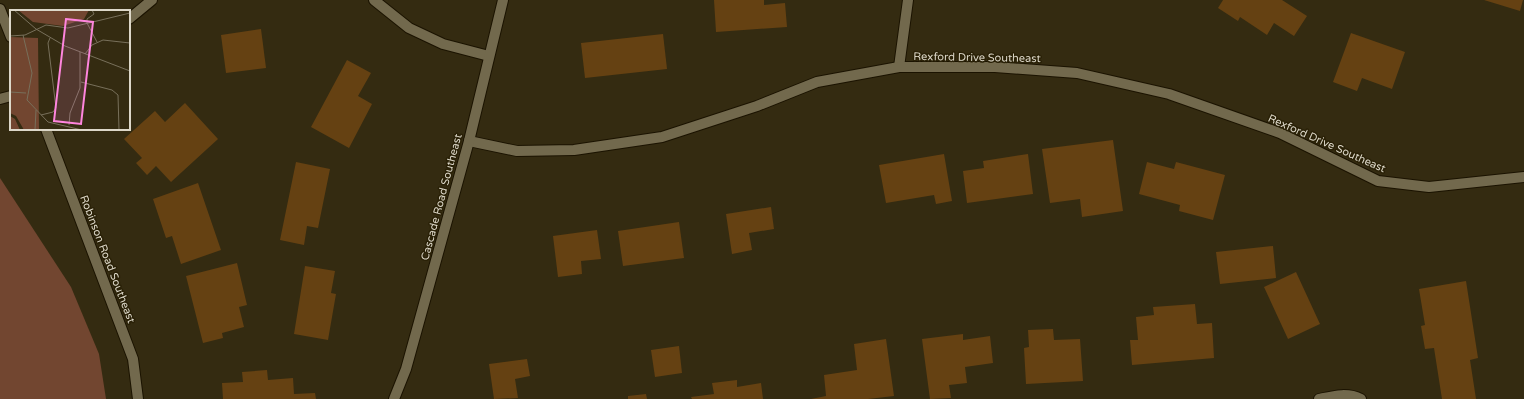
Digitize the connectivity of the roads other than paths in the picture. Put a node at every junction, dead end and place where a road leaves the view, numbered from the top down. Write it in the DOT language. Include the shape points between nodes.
graph roads {
  1 [pos="152,0"];
  2 [pos="374,0"];
  3 [pos="503,0"];
  4 [pos="908,0"];
  5 [pos="0,9"];
  6 [pos="130,18"];
  7 [pos="10,34"];
  8 [pos="489,56"];
  9 [pos="899,67"];
  10 [pos="10,96"];
  11 [pos="0,99"];
  12 [pos="46,130"];
  13 [pos="469,141"];
  14 [pos="1524,177"];
  15 [pos="138,399"];
  16 [pos="394,399"];
  17 [pos="1319,399"];
  18 [pos="1361,399"];
  1 -- 6 [label="street"];
  2 -- 8 [label="street" via="409,28 443,44"];
  3 -- 8 [label="street, Cascade Road Southeast"];
  4 -- 9 [label="street"];
  5 -- 7 [label="street"];
  8 -- 13 [label="street, Cascade Road Southeast"];
  9 -- 13 [label="street, Rexford Drive Southeast" via="817,82 757,106 662,137 574,150 517,151"];
  9 -- 14 [label="street, Rexford Drive Southeast" via="995,67 1077,73 1169,94 1280,133 1378,181 1429,187"];
  10 -- 11 [label="street"];
  12 -- 15 [label="street, Robinson Road Southeast" via="133,358"];
  13 -- 16 [label="street, Cascade Road Southeast" via="406,369"];
  17 -- 18 [label="street" via="1336,395 1355,396"];
}
